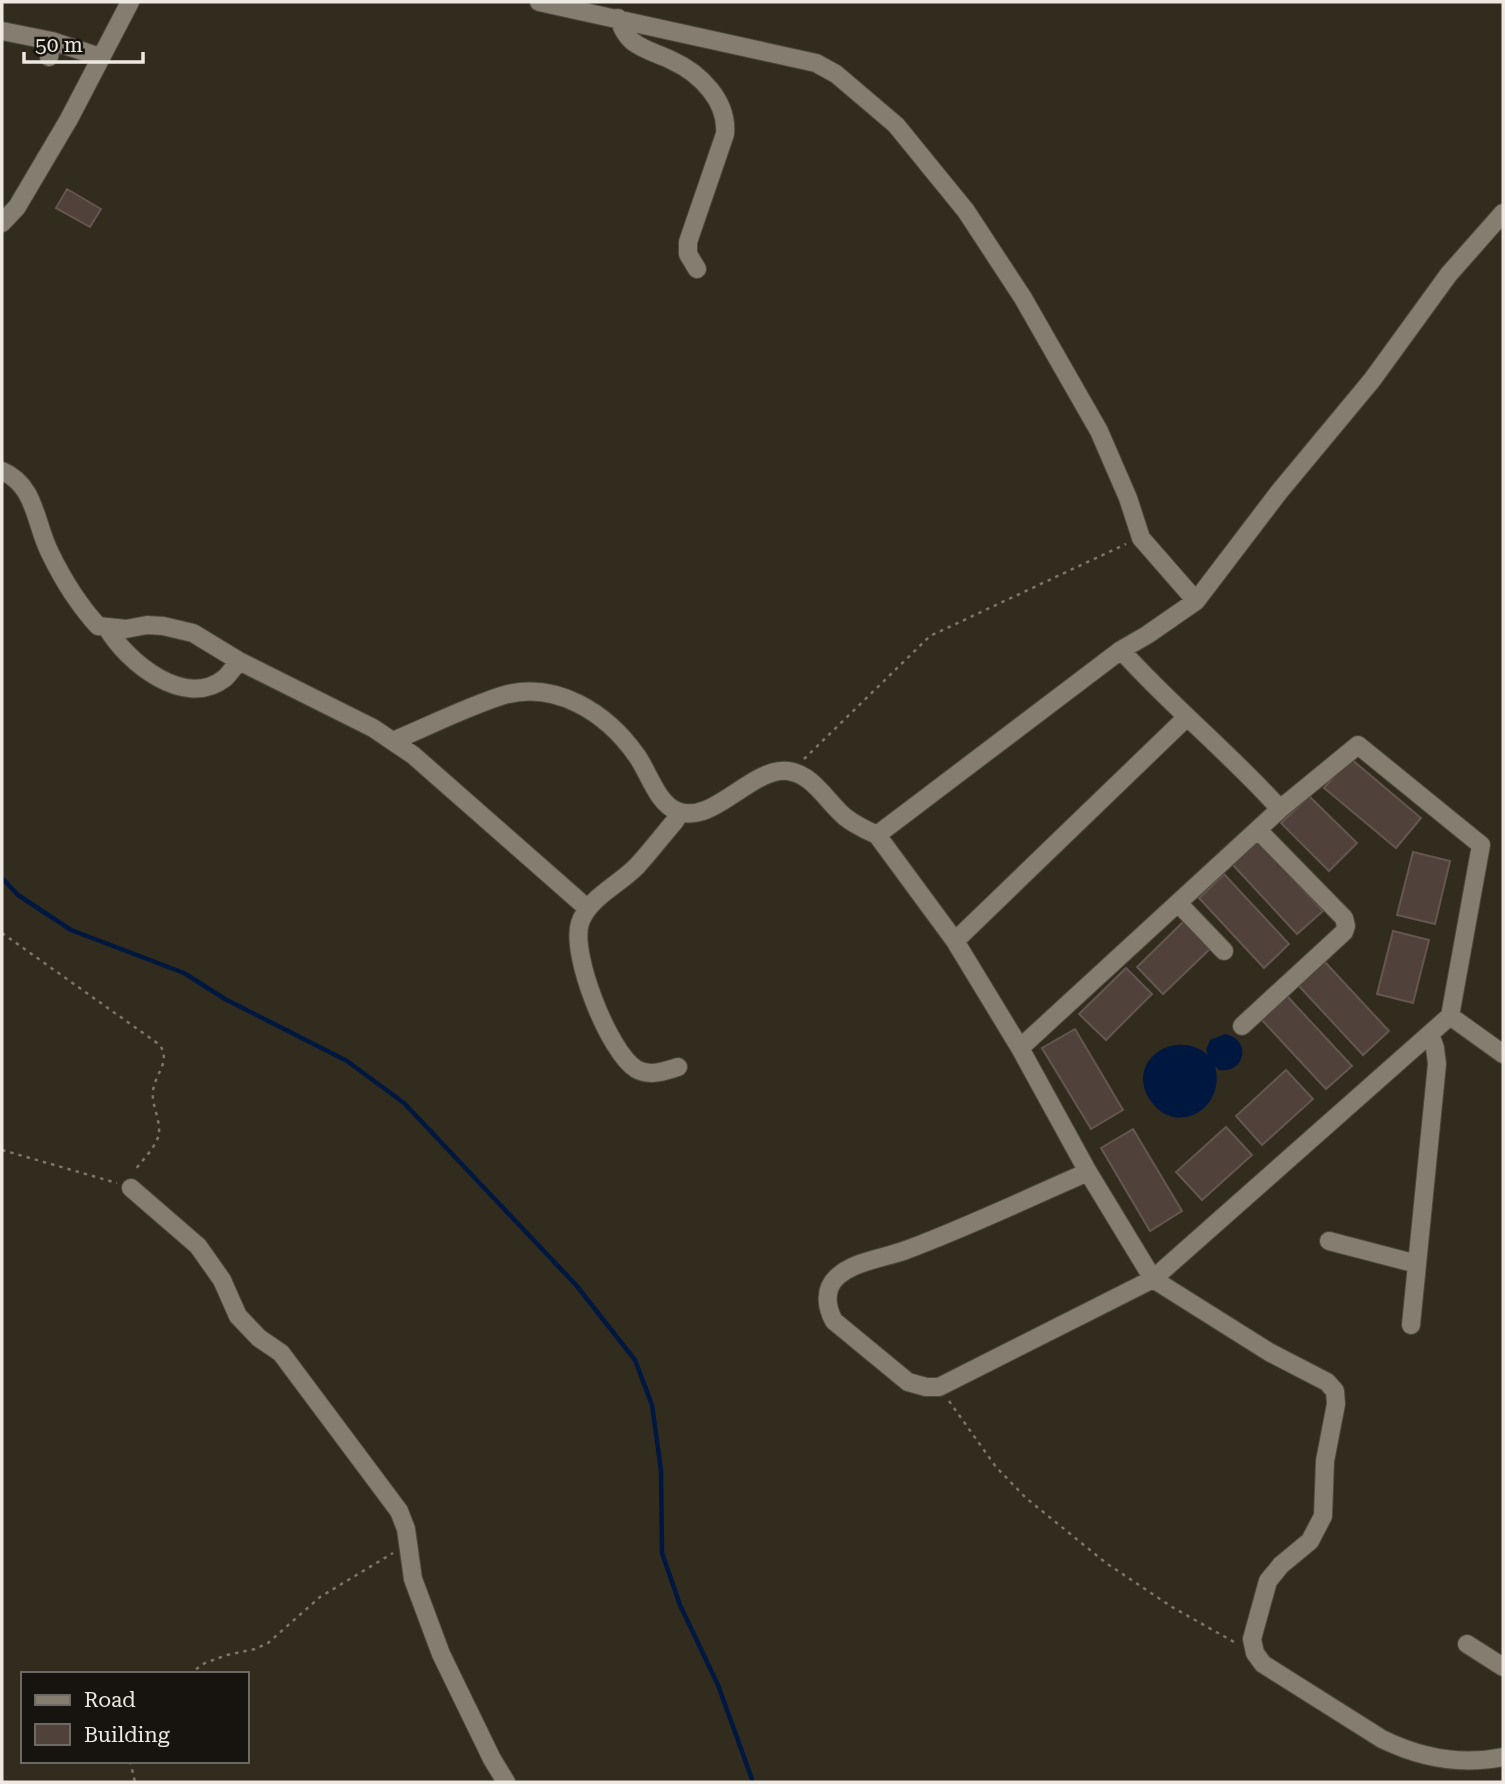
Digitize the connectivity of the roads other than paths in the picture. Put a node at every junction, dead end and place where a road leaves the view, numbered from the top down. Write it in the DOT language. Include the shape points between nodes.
graph roads {
  1 [pos="130,2"];
  2 [pos="539,2"];
  3 [pos="618,18"];
  4 [pos="2,31"];
  5 [pos="100,57"];
  6 [pos="1503,213"];
  7 [pos="2,223"];
  8 [pos="697,269"];
  9 [pos="2,471"];
  10 [pos="1196,601"];
  11 [pos="107,628"];
  12 [pos="1121,650"];
  13 [pos="239,661"];
  14 [pos="1187,716"];
  15 [pos="393,741"];
  16 [pos="1280,809"];
  17 [pos="680,812"];
  18 [pos="1258,830"];
  19 [pos="877,835"];
  20 [pos="1179,904"];
  21 [pos="587,908"];
  22 [pos="955,941"];
  23 [pos="1224,951"];
  24 [pos="1450,1016"];
  25 [pos="1242,1026"];
  26 [pos="1430,1034"];
  27 [pos="1020,1048"];
  28 [pos="1503,1054"];
  29 [pos="678,1067"];
  30 [pos="1088,1172"];
  31 [pos="131,1188"];
  32 [pos="1329,1241"];
  33 [pos="1418,1264"];
  34 [pos="1153,1279"];
  35 [pos="1411,1325"];
  36 [pos="1467,1644"];
  37 [pos="1503,1667"];
  38 [pos="1503,1758"];
  39 [pos="506,1782"];
  1 -- 5 [label="street"];
  2 -- 3 [label="street"];
  3 -- 8 [label="street" via="633,42 702,81 724,116 725,134 688,242 688,254"];
  3 -- 10 [label="street" via="816,63 836,74 896,125 966,211 1023,298 1099,430 1141,538"];
  4 -- 5 [label="street" via="50,49"];
  5 -- 7 [label="street" via="69,119 17,207"];
  6 -- 10 [label="street" via="1449,274 1372,380"];
  9 -- 11 [label="street" via="27,491 49,553 78,604 98,626"];
  10 -- 12 [label="street"];
  11 -- 13 [label="street" via="147,625 178,629 206,639"];
  11 -- 13 [label="street" via="137,664 176,685 209,685 226,677"];
  12 -- 14 [label="street"];
  12 -- 19 [label="street"];
  13 -- 15 [label="street"];
  14 -- 16 [label="street"];
  14 -- 22 [label="street"];
  15 -- 17 [label="street" via="502,696 528,693 566,698 613,728 636,754 664,800"];
  15 -- 21 [label="street"];
  16 -- 18 [label="street"];
  16 -- 24 [label="street" via="1358,745 1481,845"];
  17 -- 19 [label="street" via="699,812 770,774 792,771 808,779 853,823"];
  17 -- 21 [label="street" via="635,868"];
  18 -- 20 [label="street"];
  18 -- 25 [label="street" via="1344,918 1346,926"];
  19 -- 22 [label="street"];
  20 -- 23 [label="street"];
  20 -- 27 [label="street"];
  21 -- 29 [label="street" via="579,925 579,952 601,1021 634,1068 651,1073"];
  22 -- 27 [label="street"];
  24 -- 26 [label="street"];
  24 -- 28 [label="street"];
  26 -- 33 [label="street" via="1437,1064"];
  26 -- 34 [label="street"];
  27 -- 30 [label="street"];
  30 -- 34 [label="street"];
  30 -- 34 [label="street" via="906,1250 847,1270 828,1292 834,1321 908,1382 939,1387"];
  31 -- 39 [label="street" via="198,1245 222,1280 238,1316 281,1353 399,1511 413,1579 441,1654"];
  32 -- 33 [label="street"];
  33 -- 35 [label="street"];
  34 -- 38 [label="street" via="1269,1352 1327,1382 1336,1397 1326,1450 1323,1516 1303,1549 1272,1575 1253,1631 1253,1646 1263,1664 1400,1748 1456,1761"];
  36 -- 37 [label="street"];
}
